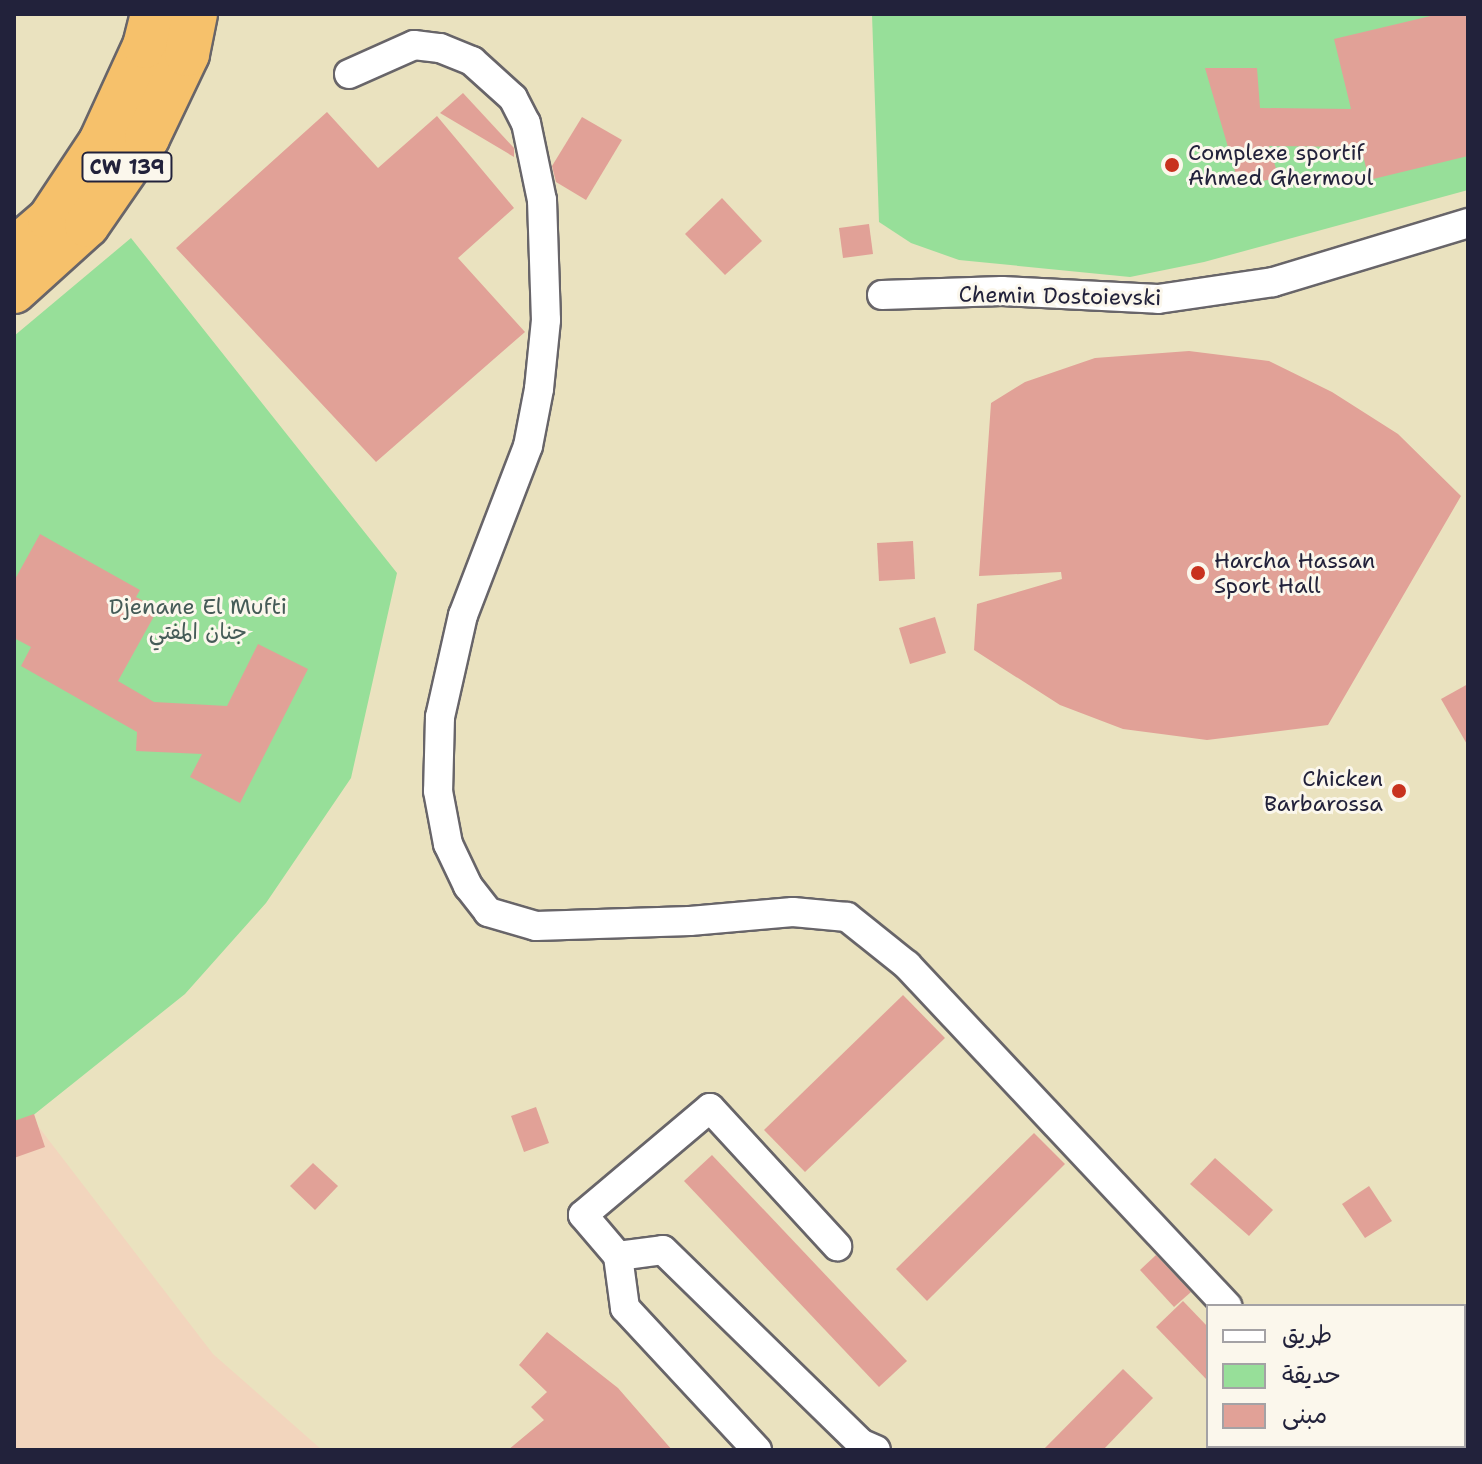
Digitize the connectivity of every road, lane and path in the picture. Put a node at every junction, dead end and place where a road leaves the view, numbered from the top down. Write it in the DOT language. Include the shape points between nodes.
graph roads {
  1 [pos="153,14"];
  2 [pos="195,14"];
  3 [pos="349,74"];
  4 [pos="1468,223"];
  5 [pos="14,250"];
  6 [pos="14,291"];
  7 [pos="882,295"];
  8 [pos="837,1246"];
  9 [pos="618,1256"];
  10 [pos="1225,1304"];
  11 [pos="757,1450"];
  12 [pos="876,1450"];
  1 -- 5 [label="highway, CW 139" via="145,46 101,142 50,219"];
  2 -- 6 [label="highway, CW 139" via="187,54 147,138 87,225"];
  3 -- 10 [label="street" via="414,45 440,48 472,61 513,98 526,123 542,200 546,320 528,446 463,615 440,717 438,791 448,844 468,886 488,912 536,926 793,912 847,917 907,965"];
  4 -- 7 [label="street, Chemin Dostoievski" via="1273,282 1158,299 1002,291"];
  8 -- 9 [label="street" via="710,1108 583,1215"];
  9 -- 11 [label="street" via="625,1308"];
  9 -- 12 [label="street" via="663,1250 862,1444"];
}
